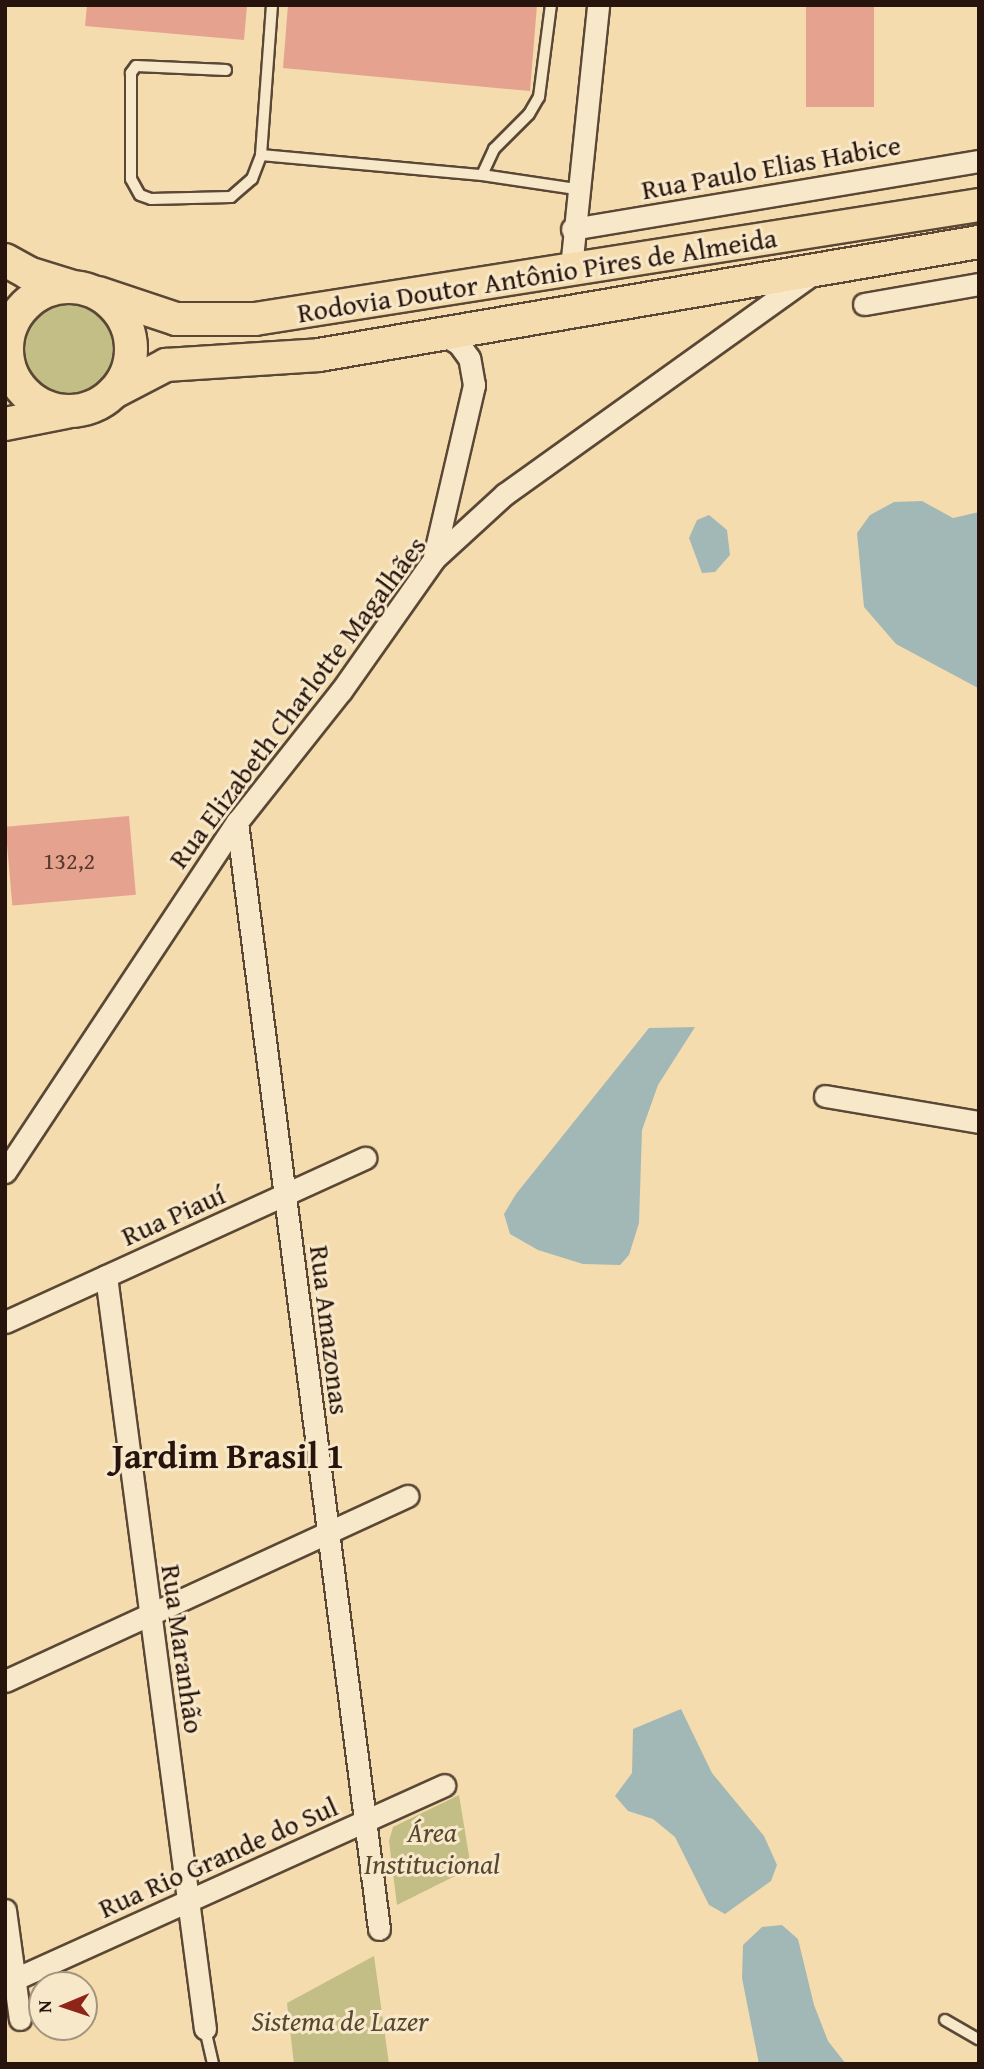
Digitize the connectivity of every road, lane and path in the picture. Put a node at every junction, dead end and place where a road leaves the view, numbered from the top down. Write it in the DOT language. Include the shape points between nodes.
graph roads {
  1 [pos="272,5"];
  2 [pos="551,5"];
  3 [pos="598,5"];
  4 [pos="226,70"];
  5 [pos="261,155"];
  6 [pos="979,161"];
  7 [pos="482,175"];
  8 [pos="576,189"];
  9 [pos="979,205"];
  10 [pos="572,229"];
  11 [pos="979,242"];
  12 [pos="5,260"];
  13 [pos="571,268"];
  14 [pos="818,270"];
  15 [pos="979,284"];
  16 [pos="85,290"];
  17 [pos="864,304"];
  18 [pos="9,324"];
  19 [pos="439,332"];
  20 [pos="11,382"];
  21 [pos="114,392"];
  22 [pos="76,411"];
  23 [pos="5,424"];
  24 [pos="433,559"];
  25 [pos="237,822"];
  26 [pos="825,1096"];
  27 [pos="979,1122"];
  28 [pos="365,1158"];
  29 [pos="5,1172"];
  30 [pos="285,1195"];
  31 [pos="106,1276"];
  32 [pos="5,1322"];
  33 [pos="408,1496"];
  34 [pos="328,1530"];
  35 [pos="150,1613"];
  36 [pos="5,1681"];
  37 [pos="444,1786"];
  38 [pos="365,1821"];
  39 [pos="188,1901"];
  40 [pos="5,1910"];
  41 [pos="379,1929"];
  42 [pos="15,1979"];
  43 [pos="20,2019"];
  44 [pos="945,2020"];
  45 [pos="205,2029"];
  46 [pos="979,2040"];
  47 [pos="213,2064"];
  1 -- 5 [label="lane"];
  2 -- 7 [label="lane" via="538,97 529,114 494,149"];
  3 -- 8 [label="street"];
  4 -- 5 [label="lane" via="136,66 131,73 131,179 140,195 151,199 231,197 252,179"];
  5 -- 7 [label="lane"];
  6 -- 10 [label="street, Rua Paulo Elias Habice"];
  7 -- 8 [label="lane"];
  8 -- 10 [label="street"];
  9 -- 13 [label="main road, Rodovia Doutor Antônio Pires de Almeida"];
  10 -- 13 [label="street"];
  11 -- 14 [label="main road, Rodovia Doutor Antônio Pires de Almeida"];
  12 -- 16 [label="main road, Rodovia Doutor Antônio Pires de Almeida" via="28,273"];
  13 -- 16 [label="main road, Rodovia Doutor Antônio Pires de Almeida" via="222,323 157,315"];
  14 -- 19 [label="main road, Rodovia Doutor Antônio Pires de Almeida"];
  14 -- 24 [label="street, Rua Elizabeth Charlotte Magalhães" via="505,494"];
  15 -- 17 [label="street"];
  16 -- 18 [label="main road" via="38,294"];
  16 -- 21 [label="main road" via="125,320 131,339 131,358"];
  18 -- 20 [label="main road"];
  19 -- 21 [label="main road, Rodovia Doutor Antônio Pires de Almeida" via="319,355 166,365"];
  19 -- 24 [label="street" via="459,344 469,358 474,385"];
  20 -- 22 [label="main road" via="42,405"];
  21 -- 22 [label="main road" via="97,405"];
  22 -- 23 [label="main road"];
  24 -- 25 [label="street, Rua Elizabeth Charlotte Magalhães" via="341,691"];
  25 -- 29 [label="street, Rua Elizabeth Charlotte Magalhães"];
  25 -- 30 [label="street, Rua Amazonas"];
  26 -- 27 [label="street"];
  28 -- 30 [label="street, Rua Piauí"];
  30 -- 31 [label="street, Rua Piauí"];
  30 -- 34 [label="street, Rua Amazonas"];
  31 -- 32 [label="street, Rua Piauí"];
  31 -- 35 [label="street, Rua Maranhão"];
  33 -- 34 [label="street"];
  34 -- 35 [label="street"];
  34 -- 38 [label="street, Rua Amazonas"];
  35 -- 36 [label="street"];
  35 -- 39 [label="street, Rua Maranhão"];
  37 -- 38 [label="street, Rua Rio Grande do Sul"];
  38 -- 39 [label="street, Rua Rio Grande do Sul"];
  38 -- 41 [label="street, Rua Amazonas"];
  39 -- 42 [label="street, Rua Rio Grande do Sul"];
  39 -- 45 [label="street, Rua Maranhão"];
  40 -- 42 [label="street"];
  42 -- 43 [label="street"];
  44 -- 46 [label="lane"];
  45 -- 47 [label="lane"];
}
